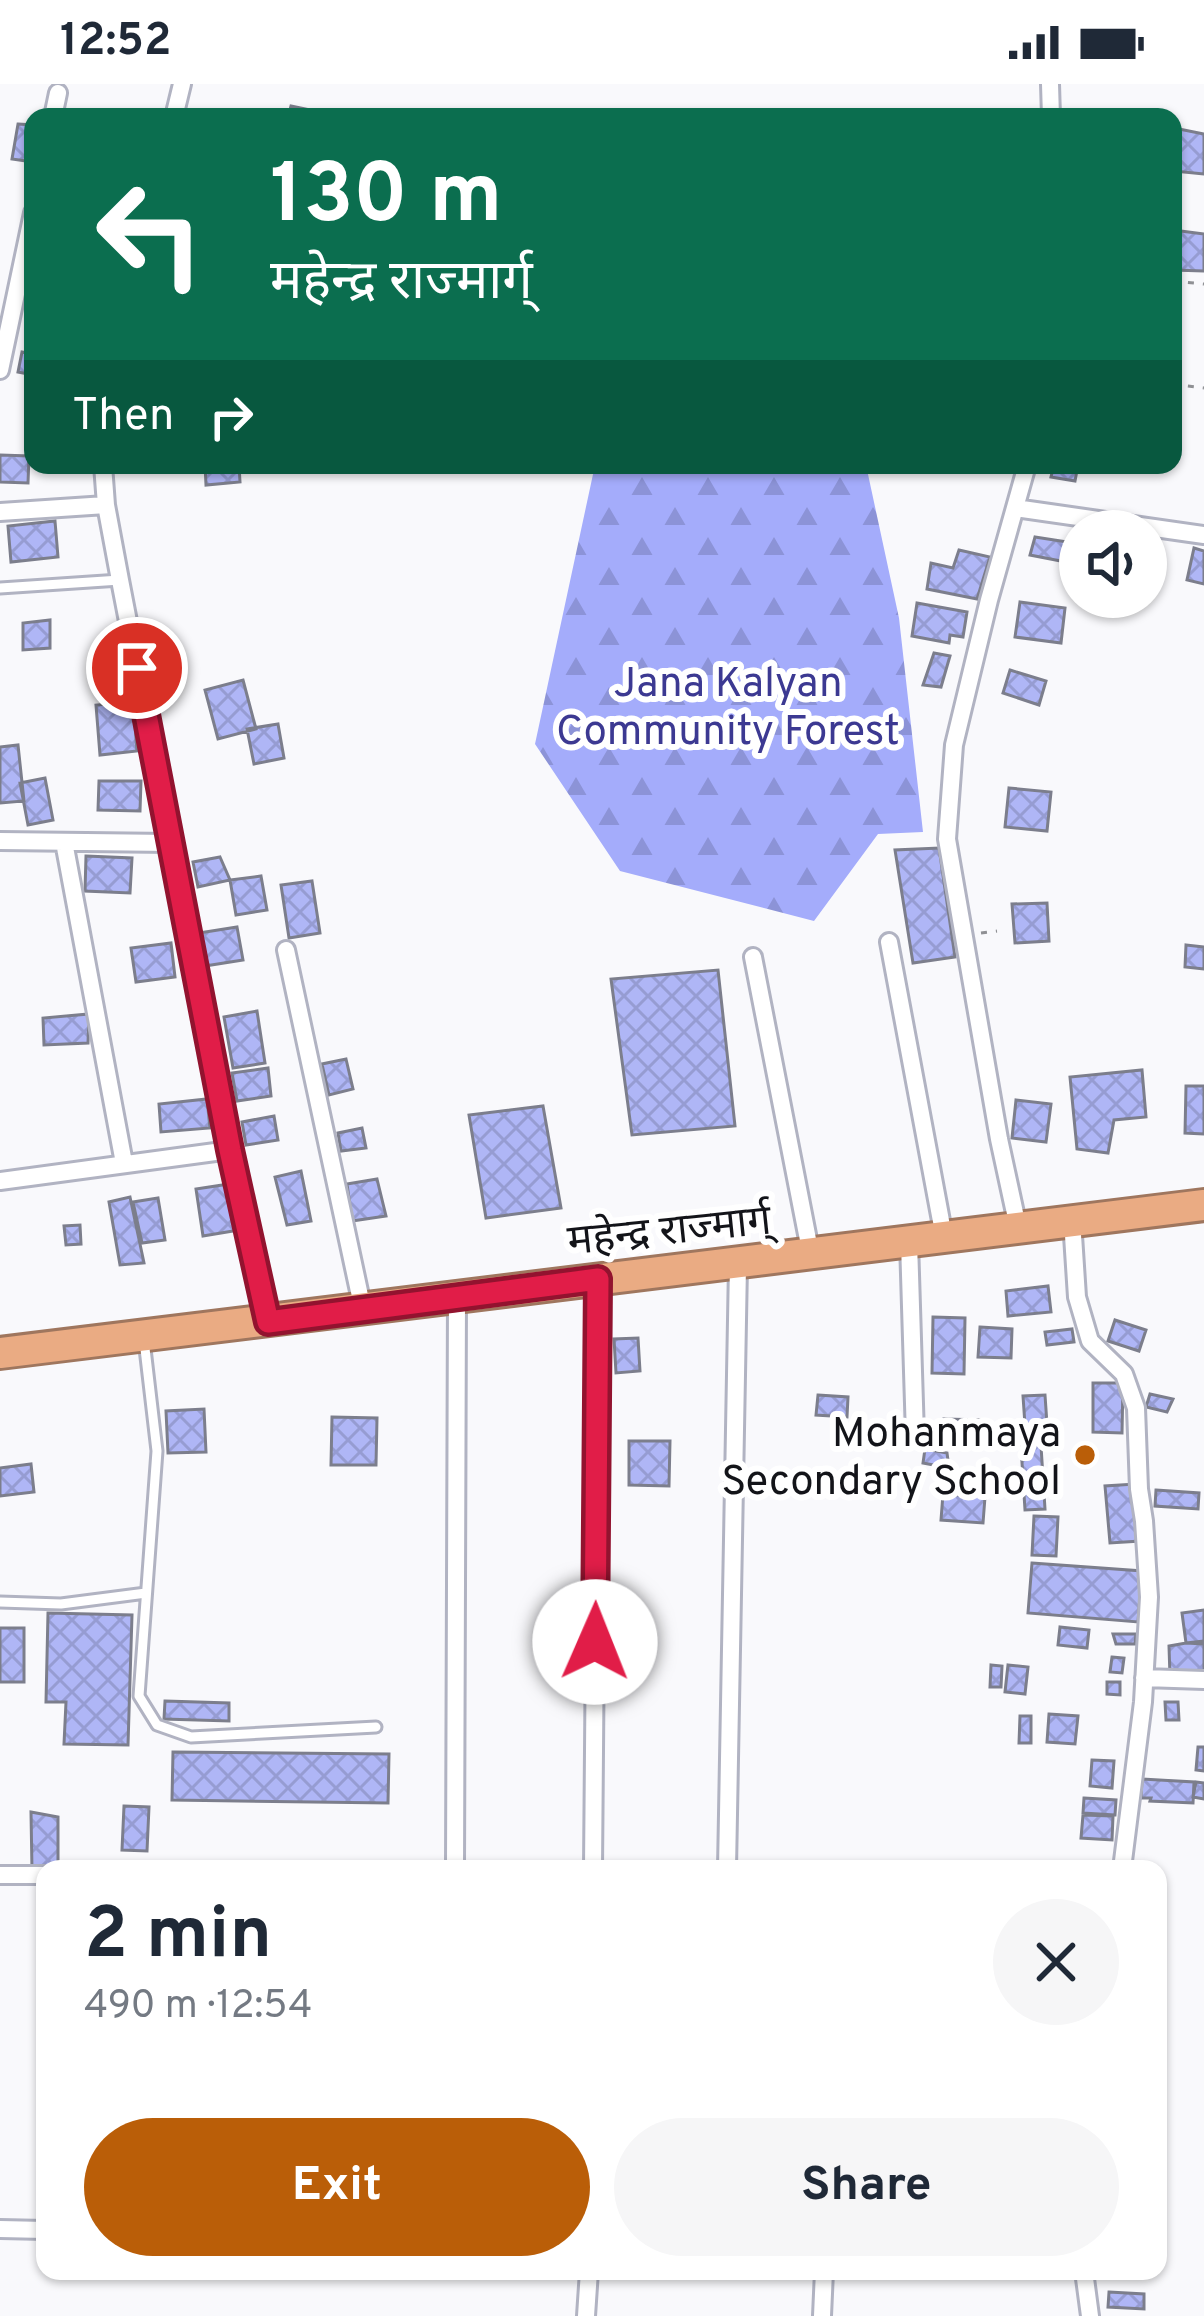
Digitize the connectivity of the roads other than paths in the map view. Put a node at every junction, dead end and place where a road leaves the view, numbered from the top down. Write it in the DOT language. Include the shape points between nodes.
graph roads {
  1 [pos="58,93"];
  2 [pos="55,108"];
  3 [pos="24,256"];
  4 [pos="0,370"];
  5 [pos="104,474"];
  6 [pos="1025,474"];
  7 [pos="106,505"];
  8 [pos="1015,508"];
  9 [pos="0,512"];
  10 [pos="1204,536"];
  11 [pos="120,580"];
  12 [pos="0,588"];
  13 [pos="0,841"];
  14 [pos="64,842"];
  15 [pos="171,844"];
  16 [pos="889,942"];
  17 [pos="286,950"];
  18 [pos="753,957"];
  19 [pos="230,1150"];
  20 [pos="124,1163"];
  21 [pos="0,1181"];
  22 [pos="1204,1205"];
  23 [pos="1072,1220"];
  24 [pos="1018,1227"];
  25 [pos="944,1238"];
  26 [pos="909,1243"];
  27 [pos="811,1255"];
  28 [pos="738,1264"];
  29 [pos="598,1279"];
  30 [pos="457,1298"];
  31 [pos="363,1310"];
  32 [pos="268,1322"];
  33 [pos="143,1335"];
  34 [pos="0,1353"];
  35 [pos="915,1436"];
  36 [pos="146,1593"];
  37 [pos="0,1602"];
  38 [pos="1144,1678"];
  39 [pos="1204,1680"];
  40 [pos="376,1727"];
  41 [pos="455,1860"];
  42 [pos="593,1860"];
  43 [pos="727,1860"];
  44 [pos="1123,1860"];
  45 [pos="0,1875"];
  46 [pos="36,1875"];
  47 [pos="0,2229"];
  48 [pos="36,2230"];
  49 [pos="588,2280"];
  50 [pos="824,2280"];
  51 [pos="1085,2280"];
  52 [pos="586,2316"];
  53 [pos="822,2316"];
  54 [pos="1090,2316"];
  1 -- 2 [label="street"];
  3 -- 4 [label="street"];
  5 -- 7 [label="street"];
  6 -- 8 [label="street"];
  7 -- 9 [label="street"];
  7 -- 11 [label="street"];
  8 -- 10 [label="street"];
  8 -- 24 [label="street" via="954,745 947,839"];
  11 -- 12 [label="lane"];
  11 -- 15 [label="street"];
  13 -- 14 [label="street"];
  14 -- 15 [label="street"];
  14 -- 20 [label="street"];
  15 -- 19 [label="street"];
  16 -- 25 [label="street"];
  17 -- 31 [label="street"];
  18 -- 27 [label="street"];
  19 -- 20 [label="street"];
  19 -- 32 [label="street"];
  20 -- 21 [label="street"];
  22 -- 23 [label="highway, महेन्द्र राज्मार्ग्"];
  23 -- 24 [label="highway, महेन्द्र राज्मार्ग्"];
  23 -- 38 [label="street" via="1077,1298 1090,1341 1124,1374 1136,1408 1149,1598"];
  24 -- 25 [label="highway, महेन्द्र राज्मार्ग्"];
  25 -- 26 [label="highway, महेन्द्र राज्मार्ग्"];
  26 -- 27 [label="highway, महेन्द्र राज्मार्ग्"];
  26 -- 35 [label="street"];
  27 -- 28 [label="highway, महेन्द्र राज्मार्ग्"];
  28 -- 29 [label="highway, महेन्द्र राज्मार्ग्"];
  28 -- 43 [label="street"];
  29 -- 30 [label="highway, महेन्द्र राज्मार्ग्"];
  29 -- 42 [label="street"];
  30 -- 31 [label="highway, महेन्द्र राज्मार्ग्"];
  30 -- 41 [label="street"];
  31 -- 32 [label="highway, महेन्द्र राज्मार्ग्"];
  32 -- 33 [label="highway, महेन्द्र राज्मार्ग्"];
  33 -- 34 [label="highway, महेन्द्र राज्मार्ग्"];
  33 -- 36 [label="lane" via="157,1451"];
  36 -- 37 [label="lane"];
  36 -- 40 [label="lane" via="139,1696 158,1725 191,1737"];
  38 -- 39 [label="street"];
  38 -- 44 [label="street"];
  45 -- 46 [label="street"];
  47 -- 48 [label="street"];
  49 -- 52 [label="street"];
  50 -- 53 [label="street"];
  51 -- 54 [label="street"];
}
